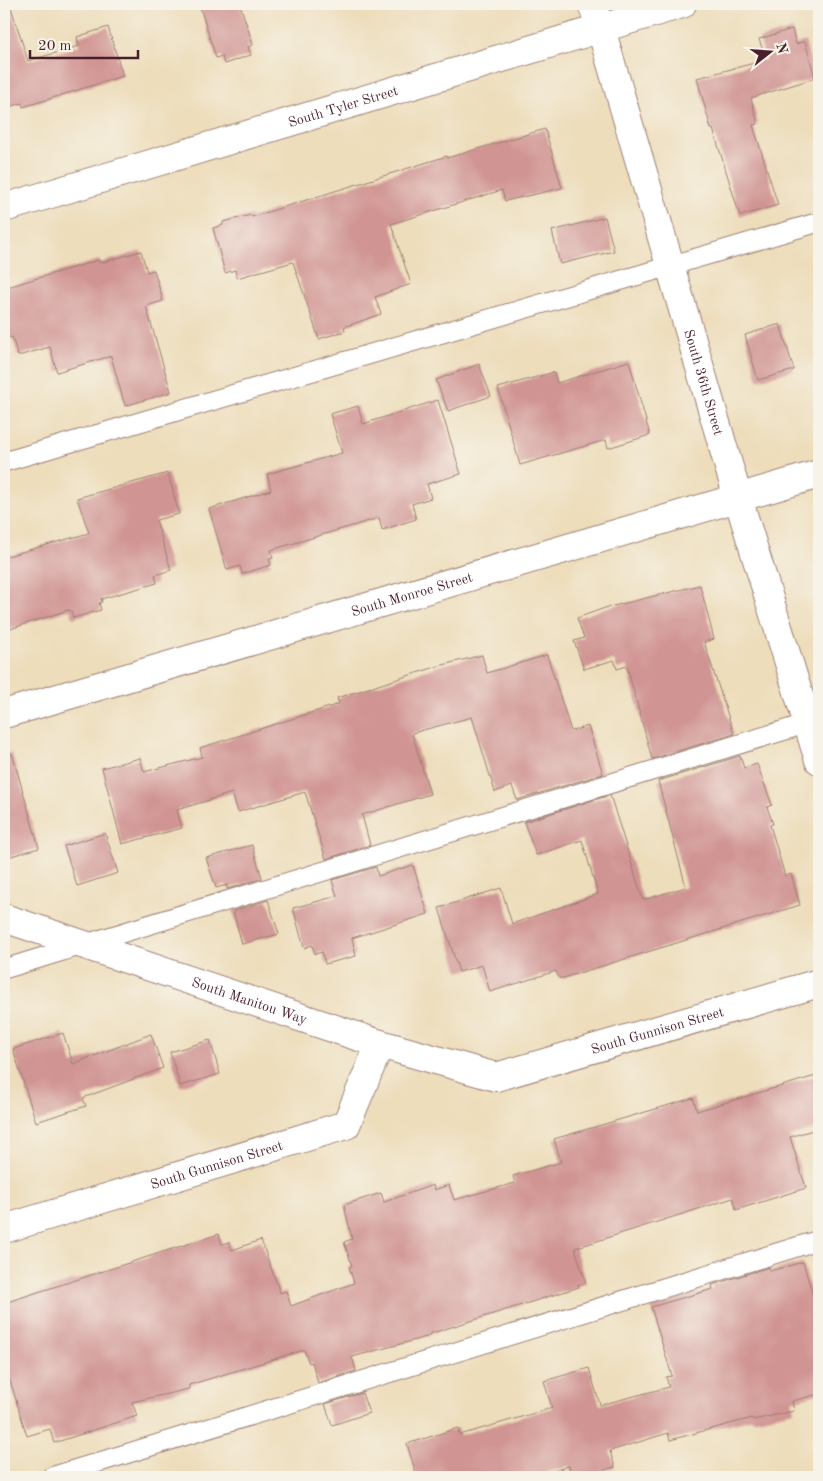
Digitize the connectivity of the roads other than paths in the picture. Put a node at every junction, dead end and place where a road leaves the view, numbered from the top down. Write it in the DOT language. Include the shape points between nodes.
graph roads {
  1 [pos="682,4"];
  2 [pos="596,16"];
  3 [pos="4,208"];
  4 [pos="819,222"];
  5 [pos="670,266"];
  6 [pos="4,462"];
  7 [pos="819,474"];
  8 [pos="738,498"];
  9 [pos="4,714"];
  10 [pos="814,721"];
  11 [pos="819,760"];
  12 [pos="4,918"];
  13 [pos="85,945"];
  14 [pos="4,969"];
  15 [pos="819,983"];
  16 [pos="380,1044"];
  17 [pos="496,1077"];
  18 [pos="4,1229"];
  19 [pos="819,1240"];
  20 [pos="51,1477"];
  1 -- 2 [label="street, South Tyler Street"];
  2 -- 3 [label="street, South Tyler Street"];
  2 -- 5 [label="street, South 36th Street"];
  4 -- 5 [label="lane"];
  5 -- 6 [label="lane"];
  5 -- 8 [label="street, South 36th Street"];
  7 -- 8 [label="street, South Monroe Street"];
  8 -- 9 [label="street, South Monroe Street"];
  8 -- 10 [label="street, South 36th Street"];
  10 -- 11 [label="street, South 36th Street"];
  10 -- 13 [label="lane"];
  12 -- 13 [label="street, South Manitou Way"];
  13 -- 14 [label="lane"];
  13 -- 16 [label="street, South Manitou Way"];
  15 -- 17 [label="street, South Gunnison Street"];
  16 -- 17 [label="street, South Manitou Way"];
  16 -- 18 [label="street, South Gunnison Street" via="346,1125"];
  19 -- 20 [label="lane"];
}
